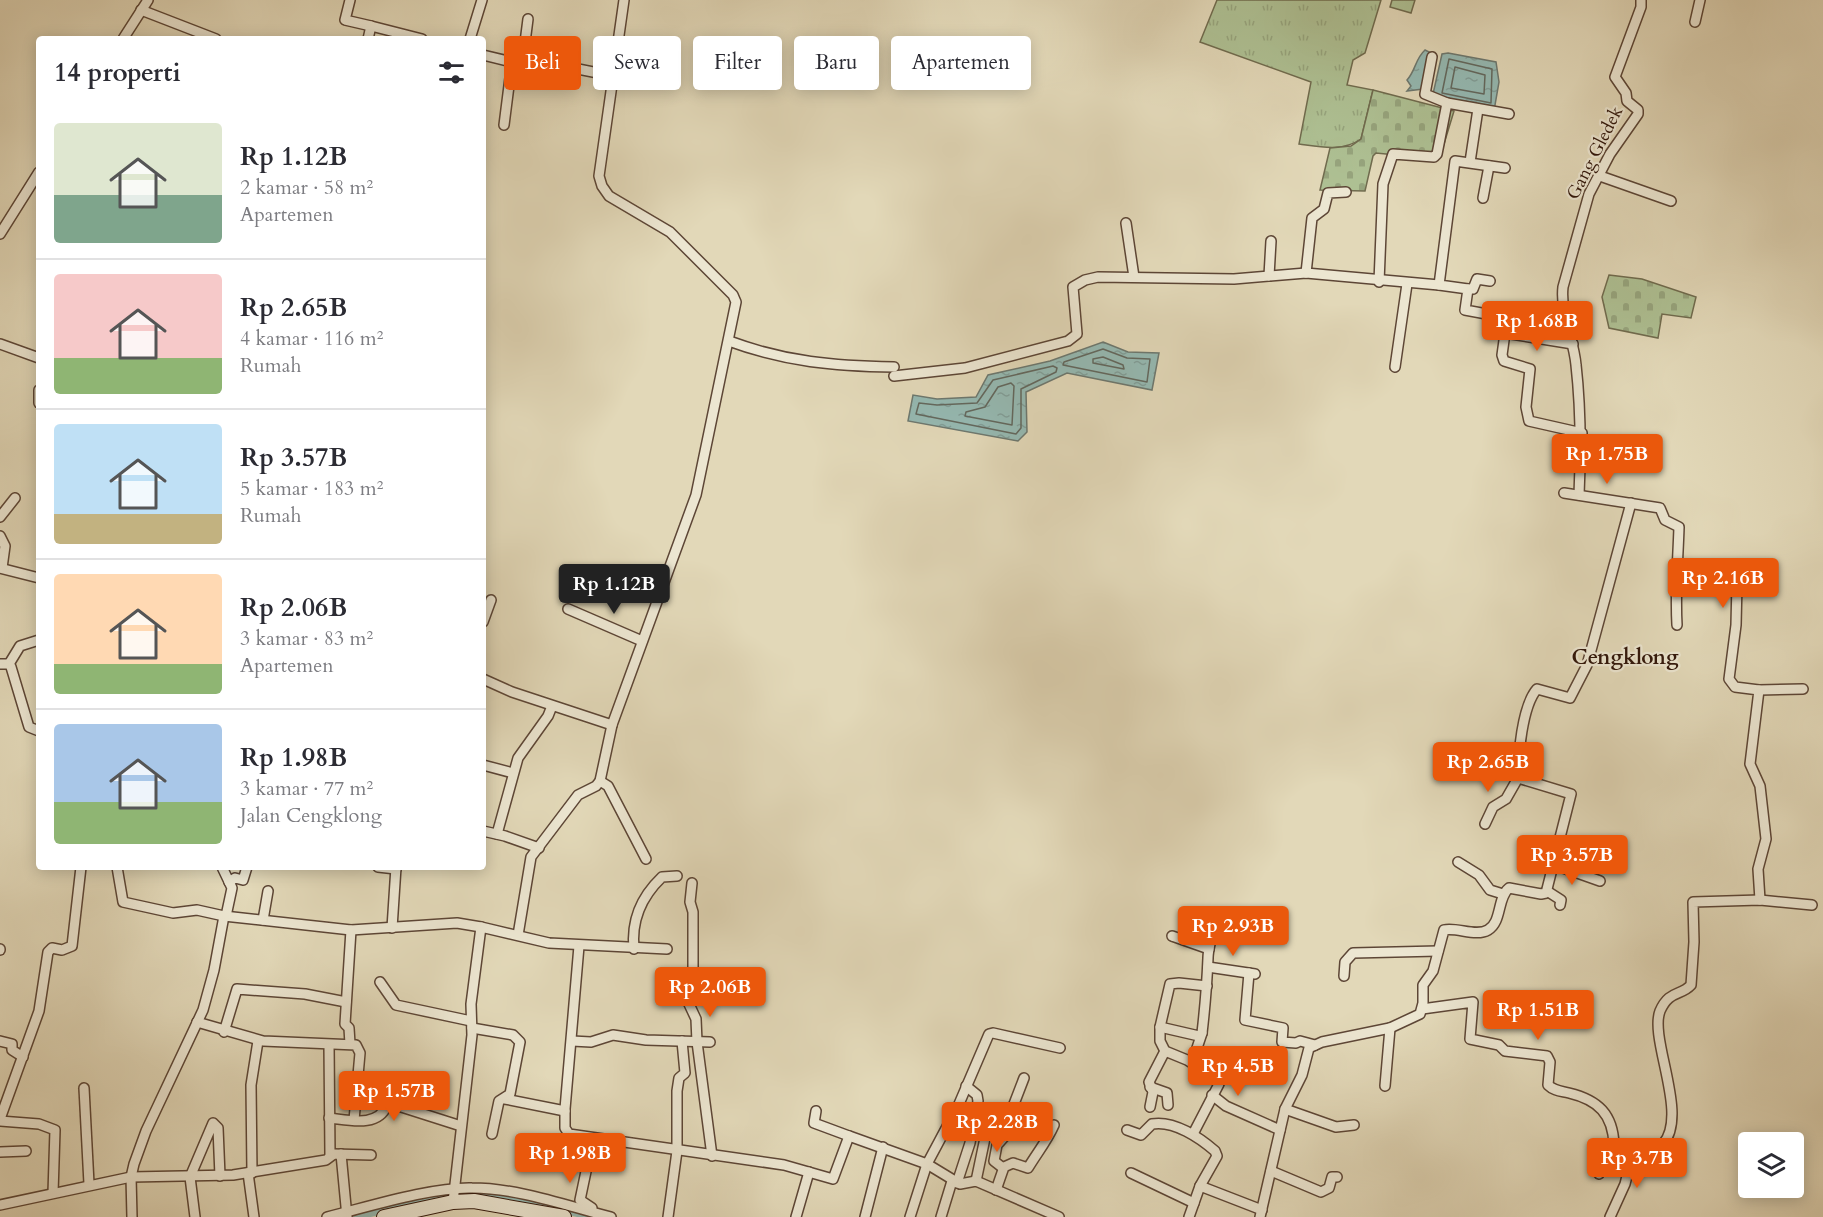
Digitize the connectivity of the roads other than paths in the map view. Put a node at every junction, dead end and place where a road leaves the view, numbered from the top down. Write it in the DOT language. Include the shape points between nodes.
graph roads {
  1 [pos="148,0"];
  2 [pos="350,0"];
  3 [pos="482,0"];
  4 [pos="624,0"];
  5 [pos="1641,0"];
  6 [pos="1700,0"];
  7 [pos="141,10"];
  8 [pos="528,19"];
  9 [pos="1695,22"];
  10 [pos="371,26"];
  11 [pos="125,36"];
  12 [pos="208,36"];
  13 [pos="369,36"];
  14 [pos="410,36"];
  15 [pos="471,36"];
  16 [pos="526,36"];
  17 [pos="619,36"];
  18 [pos="486,56"];
  19 [pos="1432,57"];
  20 [pos="504,60"];
  21 [pos="508,90"];
  22 [pos="611,90"];
  23 [pos="1447,103"];
  24 [pos="1479,109"];
  25 [pos="1509,114"];
  26 [pos="504,125"];
  27 [pos="1470,162"];
  28 [pos="1490,166"];
  29 [pos="1505,168"];
  30 [pos="1600,176"];
  31 [pos="36,177"];
  32 [pos="1346,192"];
  33 [pos="1484,198"];
  34 [pos="1671,201"];
  35 [pos="1126,223"];
  36 [pos="0,234"];
  37 [pos="1271,242"];
  38 [pos="1306,273"];
  39 [pos="1269,276"];
  40 [pos="1134,277"];
  41 [pos="1490,281"];
  42 [pos="1378,282"];
  43 [pos="1407,284"];
  44 [pos="1439,285"];
  45 [pos="1468,289"];
  46 [pos="1505,333"];
  47 [pos="729,341"];
  48 [pos="0,344"];
  49 [pos="1573,344"];
  50 [pos="36,357"];
  51 [pos="1395,367"];
  52 [pos="1582,433"];
  53 [pos="1564,493"];
  54 [pos="1578,495"];
  55 [pos="15,498"];
  56 [pos="1631,502"];
  57 [pos="0,517"];
  58 [pos="0,536"];
  59 [pos="1679,567"];
  60 [pos="1,568"];
  61 [pos="36,577"];
  62 [pos="491,600"];
  63 [pos="568,609"];
  64 [pos="486,614"];
  65 [pos="1677,625"];
  66 [pos="36,641"];
  67 [pos="642,641"];
  68 [pos="4,664"];
  69 [pos="486,680"];
  70 [pos="1803,689"];
  71 [pos="1760,690"];
  72 [pos="552,706"];
  73 [pos="612,725"];
  74 [pos="36,730"];
  75 [pos="486,766"];
  76 [pos="513,773"];
  77 [pos="1518,778"];
  78 [pos="600,781"];
  79 [pos="1485,824"];
  80 [pos="486,832"];
  81 [pos="497,834"];
  82 [pos="539,848"];
  83 [pos="646,859"];
  84 [pos="1458,862"];
  85 [pos="1552,864"];
  86 [pos="81,870"];
  87 [pos="118,870"];
  88 [pos="223,870"];
  89 [pos="246,870"];
  90 [pos="396,870"];
  91 [pos="677,876"];
  92 [pos="1600,880"];
  93 [pos="229,882"];
  94 [pos="692,884"];
  95 [pos="268,891"];
  96 [pos="1547,891"];
  97 [pos="1503,894"];
  98 [pos="1760,900"];
  99 [pos="1812,904"];
  100 [pos="1560,905"];
  101 [pos="225,916"];
  102 [pos="263,920"];
  103 [pos="1211,921"];
  104 [pos="481,927"];
  105 [pos="392,928"];
  106 [pos="351,930"];
  107 [pos="518,935"];
  108 [pos="1172,936"];
  109 [pos="579,946"];
  110 [pos="634,949"];
  111 [pos="668,949"];
  112 [pos="1209,949"];
  113 [pos="1438,951"];
  114 [pos="1209,967"];
  115 [pos="1344,976"];
  116 [pos="380,982"];
  117 [pos="688,984"];
  118 [pos="729,985"];
  119 [pos="1207,986"];
  120 [pos="346,1002"];
  121 [pos="1422,1008"];
  122 [pos="197,1023"];
  123 [pos="471,1025"];
  124 [pos="1160,1027"];
  125 [pos="1390,1028"];
  126 [pos="224,1032"];
  127 [pos="1202,1033"];
  128 [pos="0,1041"];
  129 [pos="258,1041"];
  130 [pos="572,1041"];
  131 [pos="682,1041"];
  132 [pos="697,1042"];
  133 [pos="710,1042"];
  134 [pos="350,1044"];
  135 [pos="329,1045"];
  136 [pos="1315,1045"];
  137 [pos="1060,1048"];
  138 [pos="1165,1051"];
  139 [pos="23,1057"];
  140 [pos="1212,1076"];
  141 [pos="1024,1078"];
  142 [pos="966,1086"];
  143 [pos="1385,1086"];
  144 [pos="1150,1087"];
  145 [pos="84,1088"];
  146 [pos="1212,1095"];
  147 [pos="505,1099"];
  148 [pos="1168,1105"];
  149 [pos="1150,1107"];
  150 [pos="1285,1109"];
  151 [pos="565,1111"];
  152 [pos="816,1111"];
  153 [pos="329,1118"];
  154 [pos="989,1119"];
  155 [pos="0,1120"];
  156 [pos="354,1120"];
  157 [pos="1054,1125"];
  158 [pos="1354,1125"];
  159 [pos="461,1126"];
  160 [pos="1127,1130"];
  161 [pos="1280,1130"];
  162 [pos="492,1134"];
  163 [pos="1193,1134"];
  164 [pos="849,1136"];
  165 [pos="593,1138"];
  166 [pos="1614,1145"];
  167 [pos="883,1147"];
  168 [pos="26,1151"];
  169 [pos="677,1151"];
  170 [pos="0,1152"];
  171 [pos="1633,1152"];
  172 [pos="330,1155"];
  173 [pos="341,1155"];
  174 [pos="371,1155"];
  175 [pos="712,1156"];
  176 [pos="927,1164"];
  177 [pos="1003,1168"];
  178 [pos="1271,1171"];
  179 [pos="809,1172"];
  180 [pos="250,1173"];
  181 [pos="1131,1173"];
  182 [pos="1599,1174"];
  183 [pos="220,1176"];
  184 [pos="131,1177"];
  185 [pos="190,1177"];
  186 [pos="1337,1177"];
  187 [pos="976,1181"];
  188 [pos="954,1182"];
  189 [pos="89,1184"];
  190 [pos="1200,1186"];
  191 [pos="996,1190"];
  192 [pos="53,1193"];
  193 [pos="453,1196"];
  194 [pos="1194,1203"];
  195 [pos="0,1205"];
  196 [pos="504,1211"];
  197 [pos="1261,1213"];
  198 [pos="600,1214"];
  199 [pos="346,1215"];
  200 [pos="132,1217"];
  201 [pos="195,1217"];
  202 [pos="254,1217"];
  203 [pos="327,1217"];
  204 [pos="384,1217"];
  205 [pos="564,1217"];
  206 [pos="612,1217"];
  207 [pos="668,1217"];
  208 [pos="796,1217"];
  209 [pos="866,1217"];
  210 [pos="910,1217"];
  211 [pos="941,1217"];
  212 [pos="1059,1217"];
  213 [pos="1189,1217"];
  214 [pos="1610,1217"];
  1 -- 7 [label="street"];
  2 -- 10 [label="street" via="345,20"];
  3 -- 15 [label="street"];
  4 -- 17 [label="street"];
  5 -- 30 [label="street, Gang Gledek" via="1615,77 1638,113"];
  6 -- 9 [label="street"];
  7 -- 11 [label="street"];
  7 -- 12 [label="street"];
  8 -- 16 [label="street"];
  10 -- 13 [label="street"];
  10 -- 14 [label="street"];
  18 -- 20 [label="street"];
  19 -- 23 [label="street" via="1425,94"];
  21 -- 26 [label="street"];
  22 -- 47 [label="street" via="599,176 602,186 609,196 670,232 733,296 736,302"];
  23 -- 24 [label="street"];
  23 -- 42 [label="street" via="1434,157 1393,154 1383,184"];
  24 -- 25 [label="street"];
  24 -- 27 [label="street"];
  27 -- 28 [label="street"];
  27 -- 44 [label="street" via="1457,160 1454,164"];
  28 -- 29 [label="street"];
  28 -- 33 [label="street"];
  30 -- 34 [label="street"];
  30 -- 49 [label="street, Gang Gledek" via="1585,205 1563,287 1562,299"];
  31 -- 36 [label="street"];
  32 -- 38 [label="street" via="1328,193 1324,209 1312,218"];
  35 -- 40 [label="street"];
  37 -- 39 [label="street"];
  38 -- 39 [label="street"];
  38 -- 42 [label="street"];
  39 -- 40 [label="street"];
  40 -- 47 [label="street" via="1098,277 1073,287 1077,334 1057,345 965,368 894,371 802,362"];
  41 -- 45 [label="street" via="1477,279 1473,289"];
  42 -- 43 [label="street"];
  43 -- 44 [label="street"];
  43 -- 51 [label="street"];
  44 -- 45 [label="street"];
  45 -- 46 [label="street" via="1465,310 1492,315 1492,329"];
  46 -- 49 [label="street"];
  46 -- 52 [label="street" via="1504,361 1531,371 1526,407 1529,421"];
  47 -- 67 [label="street" via="696,495"];
  48 -- 50 [label="street"];
  49 -- 52 [label="street, Gang Gledek"];
  52 -- 54 [label="street, Gang Gledek"];
  53 -- 54 [label="street"];
  54 -- 56 [label="street"];
  55 -- 57 [label="street"];
  56 -- 59 [label="street" via="1660,508 1665,520 1679,527"];
  56 -- 77 [label="street" via="1581,681 1570,698 1539,689 1534,692 1523,732"];
  58 -- 60 [label="street" via="5,546"];
  59 -- 65 [label="street" via="1675,592"];
  59 -- 71 [label="street" via="1737,583 1729,679 1735,687"];
  60 -- 61 [label="street"];
  62 -- 64 [label="street"];
  63 -- 67 [label="street"];
  66 -- 68 [label="street" via="20,646"];
  67 -- 73 [label="street"];
  68 -- 74 [label="street" via="29,727"];
  69 -- 72 [label="street"];
  70 -- 71 [label="street"];
  71 -- 98 [label="street" via="1750,764 1760,786 1766,839 1758,868"];
  72 -- 73 [label="street"];
  72 -- 76 [label="street"];
  73 -- 78 [label="street"];
  75 -- 76 [label="street"];
  76 -- 81 [label="street"];
  77 -- 79 [label="street" via="1506,799 1492,807"];
  77 -- 85 [label="street" via="1571,794"];
  78 -- 82 [label="street" via="578,795"];
  78 -- 83 [label="street" via="608,786"];
  80 -- 81 [label="street"];
  81 -- 82 [label="street"];
  82 -- 107 [label="street" via="530,860"];
  84 -- 97 [label="street" via="1479,875 1490,890"];
  85 -- 92 [label="street"];
  85 -- 96 [label="street"];
  86 -- 139 [label="street" via="72,946 49,949 39,1011"];
  87 -- 101 [label="street" via="126,904 173,913 197,910"];
  88 -- 93 [label="street"];
  89 -- 93 [label="street" via="243,880 235,878"];
  90 -- 105 [label="street"];
  91 -- 110 [label="street" via="663,876 650,888 634,921"];
  93 -- 101 [label="street" via="232,893"];
  94 -- 117 [label="street" via="693,970"];
  95 -- 102 [label="street"];
  96 -- 97 [label="street" via="1541,894 1509,888"];
  96 -- 100 [label="street" via="1561,900"];
  97 -- 113 [label="street" via="1491,928 1480,933 1444,930"];
  98 -- 99 [label="street"];
  98 -- 171 [label="street" via="1692,904 1690,985 1673,994 1658,1020 1670,1100 1670,1133 1663,1144"];
  101 -- 102 [label="street"];
  101 -- 122 [label="street" via="214,970"];
  102 -- 106 [label="street"];
  103 -- 112 [label="street"];
  104 -- 105 [label="street" via="457,923"];
  104 -- 107 [label="street"];
  104 -- 123 [label="street"];
  105 -- 106 [label="street"];
  106 -- 120 [label="street"];
  107 -- 109 [label="street"];
  108 -- 112 [label="street"];
  109 -- 110 [label="street"];
  109 -- 130 [label="street"];
  110 -- 111 [label="street"];
  112 -- 114 [label="street"];
  113 -- 115 [label="street" via="1353,954 1345,962"];
  113 -- 121 [label="street" via="1433,971 1423,986"];
  114 -- 119 [label="street"];
  114 -- 136 [label="street" via="1252,974 1245,1020 1283,1028 1282,1042"];
  116 -- 123 [label="street" via="396,1005"];
  117 -- 118 [label="street"];
  117 -- 132 [label="street" via="690,1009 697,1021"];
  119 -- 124 [label="street" via="1170,984"];
  119 -- 127 [label="street"];
  120 -- 126 [label="street" via="306,994 237,989"];
  120 -- 134 [label="street" via="345,1024"];
  121 -- 125 [label="street" via="1415,1018"];
  121 -- 166 [label="street" via="1473,1002 1470,1039 1499,1045 1505,1051 1547,1056 1548,1085 1595,1102 1608,1119"];
  122 -- 126 [label="street"];
  122 -- 184 [label="street" via="146,1131"];
  123 -- 147 [label="street" via="519,1040 510,1094"];
  123 -- 159 [label="street"];
  124 -- 127 [label="street"];
  124 -- 138 [label="street"];
  125 -- 136 [label="street"];
  125 -- 143 [label="street"];
  126 -- 129 [label="street"];
  127 -- 140 [label="street" via="1196,1051 1220,1064"];
  128 -- 139 [label="street" via="12,1045 12,1050"];
  129 -- 135 [label="street"];
  129 -- 180 [label="street" via="251,1084"];
  130 -- 131 [label="street" via="591,1042 613,1035"];
  130 -- 151 [label="street"];
  131 -- 132 [label="street"];
  131 -- 169 [label="street" via="685,1073 679,1078 676,1091"];
  132 -- 133 [label="street"];
  132 -- 175 [label="street"];
  134 -- 135 [label="street"];
  134 -- 156 [label="street" via="357,1046 360,1053"];
  135 -- 153 [label="street"];
  136 -- 150 [label="street" via="1309,1048 1305,1067"];
  137 -- 142 [label="street" via="991,1033"];
  138 -- 140 [label="street"];
  138 -- 144 [label="street"];
  139 -- 155 [label="street"];
  140 -- 146 [label="street" via="1220,1084"];
  141 -- 177 [label="street" via="1004,1139 996,1148 994,1161"];
  142 -- 176 [label="street"];
  142 -- 188 [label="street" via="978,1101 970,1143"];
  144 -- 148 [label="street" via="1167,1093"];
  144 -- 149 [label="street"];
  145 -- 189 [label="street"];
  146 -- 161 [label="street" via="1226,1106"];
  146 -- 163 [label="street"];
  147 -- 151 [label="street"];
  147 -- 162 [label="street" via="499,1101"];
  150 -- 158 [label="street" via="1336,1127"];
  150 -- 161 [label="street"];
  151 -- 165 [label="street" via="567,1132"];
  152 -- 164 [label="street" via="814,1123"];
  153 -- 156 [label="street"];
  153 -- 172 [label="street"];
  154 -- 187 [label="street"];
  155 -- 192 [label="street" via="39,1124 55,1130"];
  156 -- 159 [label="street" via="379,1118 392,1104"];
  157 -- 177 [label="street" via="1028,1168 1013,1163"];
  159 -- 193 [label="street"];
  160 -- 163 [label="street" via="1144,1135 1156,1123"];
  161 -- 178 [label="street"];
  163 -- 190 [label="street" via="1214,1149 1217,1156"];
  164 -- 167 [label="street"];
  164 -- 179 [label="street" via="835,1178"];
  165 -- 169 [label="street"];
  165 -- 198 [label="street" via="580,1201"];
  166 -- 171 [label="street"];
  166 -- 182 [label="street" via="1604,1147"];
  167 -- 176 [label="street"];
  167 -- 209 [label="street"];
  168 -- 170 [label="street"];
  169 -- 175 [label="street"];
  169 -- 207 [label="street"];
  171 -- 214 [label="street" via="1625,1184"];
  172 -- 173 [label="street"];
  172 -- 180 [label="street" via="326,1160"];
  173 -- 174 [label="street"];
  173 -- 199 [label="street"];
  175 -- 179 [label="street"];
  176 -- 188 [label="street"];
  176 -- 210 [label="street"];
  177 -- 191 [label="street"];
  178 -- 186 [label="street" via="1321,1192 1329,1188 1332,1177"];
  178 -- 197 [label="street"];
  179 -- 208 [label="street"];
  180 -- 183 [label="street"];
  180 -- 202 [label="street"];
  181 -- 194 [label="street"];
  183 -- 185 [label="street"];
  183 -- 185 [label="street" via="218,1128 213,1123"];
  184 -- 185 [label="street"];
  184 -- 189 [label="street"];
  184 -- 200 [label="street"];
  185 -- 201 [label="street"];
  187 -- 188 [label="street"];
  187 -- 191 [label="street"];
  188 -- 211 [label="street"];
  189 -- 192 [label="street"];
  190 -- 194 [label="street"];
  190 -- 197 [label="street"];
  191 -- 212 [label="street"];
  192 -- 195 [label="street"];
  193 -- 196 [label="main road"];
  193 -- 198 [label="street" via="471,1188 499,1191"];
  193 -- 199 [label="street"];
  193 -- 204 [label="main road"];
  194 -- 213 [label="street"];
  196 -- 205 [label="main road"];
  198 -- 206 [label="street"];
  199 -- 203 [label="street"];
}
